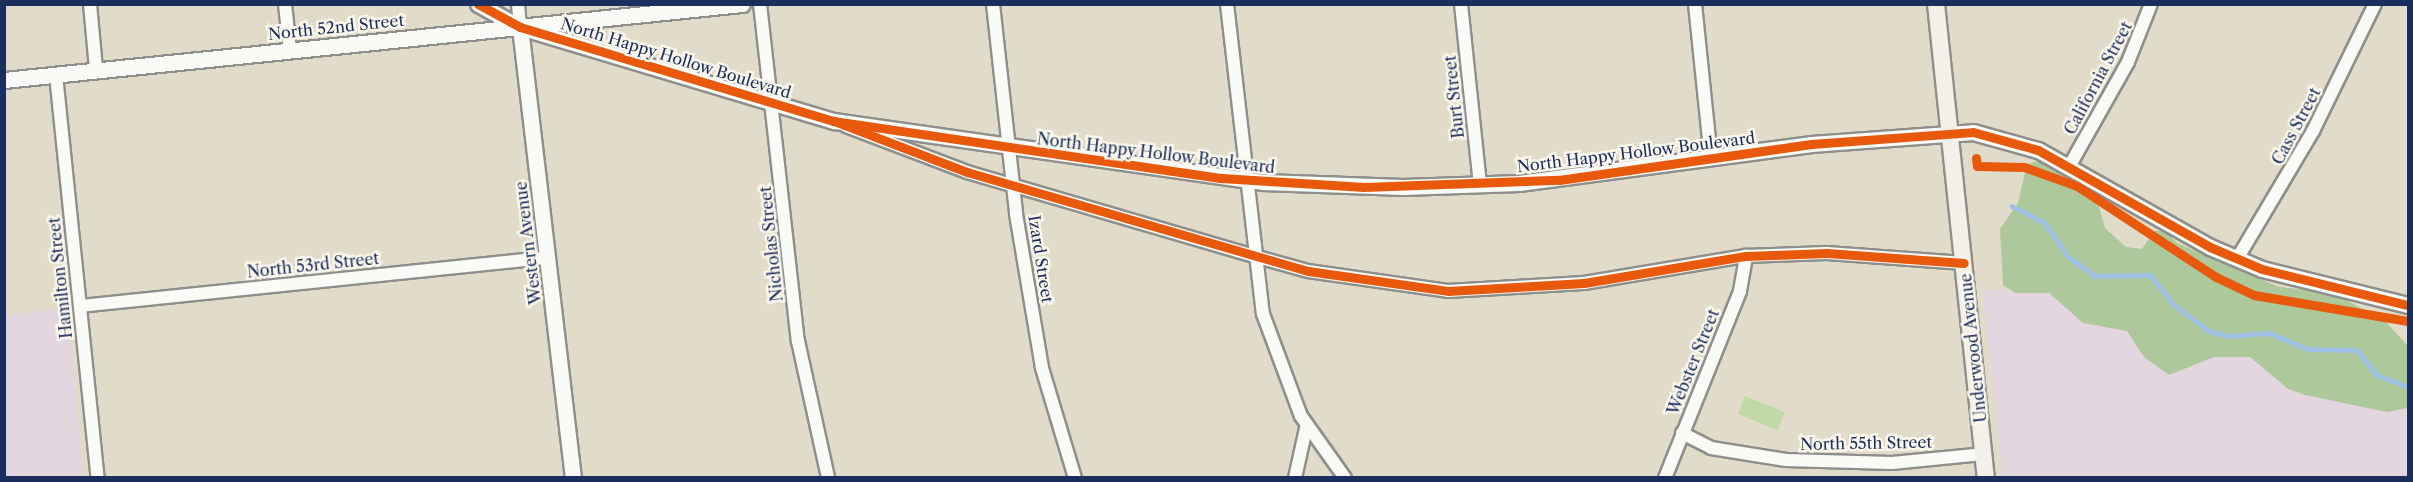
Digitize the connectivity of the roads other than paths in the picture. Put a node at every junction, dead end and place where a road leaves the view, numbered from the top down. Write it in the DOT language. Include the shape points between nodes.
graph roads {
  1 [pos="90,4"];
  2 [pos="285,4"];
  3 [pos="478,4"];
  4 [pos="518,4"];
  5 [pos="742,4"];
  6 [pos="760,4"];
  7 [pos="993,4"];
  8 [pos="1227,4"];
  9 [pos="1461,4"];
  10 [pos="1695,4"];
  11 [pos="1936,4"];
  12 [pos="2151,4"];
  13 [pos="2375,4"];
  14 [pos="520,27"];
  15 [pos="290,50"];
  16 [pos="96,69"];
  17 [pos="56,75"];
  18 [pos="4,80"];
  19 [pos="771,103"];
  20 [pos="834,121"];
  21 [pos="1950,131"];
  22 [pos="1009,149"];
  23 [pos="1711,159"];
  24 [pos="2070,165"];
  25 [pos="1246,181"];
  26 [pos="1013,184"];
  27 [pos="1479,185"];
  28 [pos="1254,256"];
  29 [pos="1746,256"];
  30 [pos="548,258"];
  31 [pos="2237,259"];
  32 [pos="1964,263"];
  33 [pos="2409,305"];
  34 [pos="80,306"];
  35 [pos="1306,424"];
  36 [pos="1682,433"];
  37 [pos="1983,454"];
  38 [pos="1341,474"];
  39 [pos="98,477"];
  40 [pos="573,477"];
  41 [pos="828,477"];
  42 [pos="1076,477"];
  43 [pos="1295,477"];
  44 [pos="1665,477"];
  45 [pos="1986,477"];
  1 -- 16 [label="street"];
  2 -- 15 [label="street"];
  3 -- 14 [label="street, North Happy Hollow Boulevard"];
  4 -- 14 [label="street, Western Avenue"];
  5 -- 14 [label="street, North 52nd Street"];
  6 -- 19 [label="street, Nicholas Street"];
  7 -- 22 [label="street, Izard Street"];
  8 -- 25 [label="street"];
  9 -- 27 [label="street, Burt Street"];
  10 -- 23 [label="street"];
  11 -- 21 [label="main road, Underwood Avenue"];
  12 -- 24 [label="street, California Street" via="2128,62"];
  13 -- 31 [label="street, Cass Street" via="2313,131"];
  14 -- 15 [label="street, North 52nd Street"];
  14 -- 19 [label="street, North Happy Hollow Boulevard"];
  14 -- 30 [label="street, Western Avenue"];
  15 -- 16 [label="street, North 52nd Street"];
  16 -- 17 [label="street, North 52nd Street"];
  17 -- 18 [label="street, North 52nd Street"];
  17 -- 34 [label="street, Hamilton Street"];
  19 -- 20 [label="street, North Happy Hollow Boulevard"];
  19 -- 41 [label="street, Nicholas Street" via="798,341"];
  20 -- 22 [label="street, North Happy Hollow Boulevard"];
  20 -- 26 [label="street, North Happy Hollow Boulevard" via="905,151"];
  21 -- 23 [label="street, North Happy Hollow Boulevard"];
  21 -- 24 [label="street, North Happy Hollow Boulevard" via="2001,138"];
  21 -- 32 [label="main road, Underwood Avenue"];
  22 -- 25 [label="street, North Happy Hollow Boulevard"];
  22 -- 26 [label="street, Izard Street"];
  23 -- 27 [label="street, North Happy Hollow Boulevard"];
  24 -- 31 [label="street, North Happy Hollow Boulevard"];
  25 -- 27 [label="street, North Happy Hollow Boulevard"];
  25 -- 28 [label="street"];
  26 -- 28 [label="street, North Happy Hollow Boulevard"];
  26 -- 42 [label="street, Izard Street" via="1042,368"];
  28 -- 29 [label="street, North Happy Hollow Boulevard" via="1308,270 1448,291 1584,283"];
  28 -- 35 [label="street" via="1269,337"];
  29 -- 32 [label="street, North Happy Hollow Boulevard" via="1827,253"];
  29 -- 36 [label="street, Webster Street" via="1740,291"];
  30 -- 34 [label="street, North 53rd Street"];
  30 -- 40 [label="street, Western Avenue"];
  31 -- 33 [label="street, North Happy Hollow Boulevard" via="2290,278"];
  32 -- 37 [label="main road, Underwood Avenue"];
  34 -- 39 [label="street, Hamilton Street"];
  35 -- 38 [label="street"];
  35 -- 43 [label="street"];
  36 -- 37 [label="street, North 55th Street" via="1711,447 1786,460 1879,463"];
  36 -- 44 [label="street, Webster Street"];
  37 -- 45 [label="main road, Underwood Avenue"];
}
